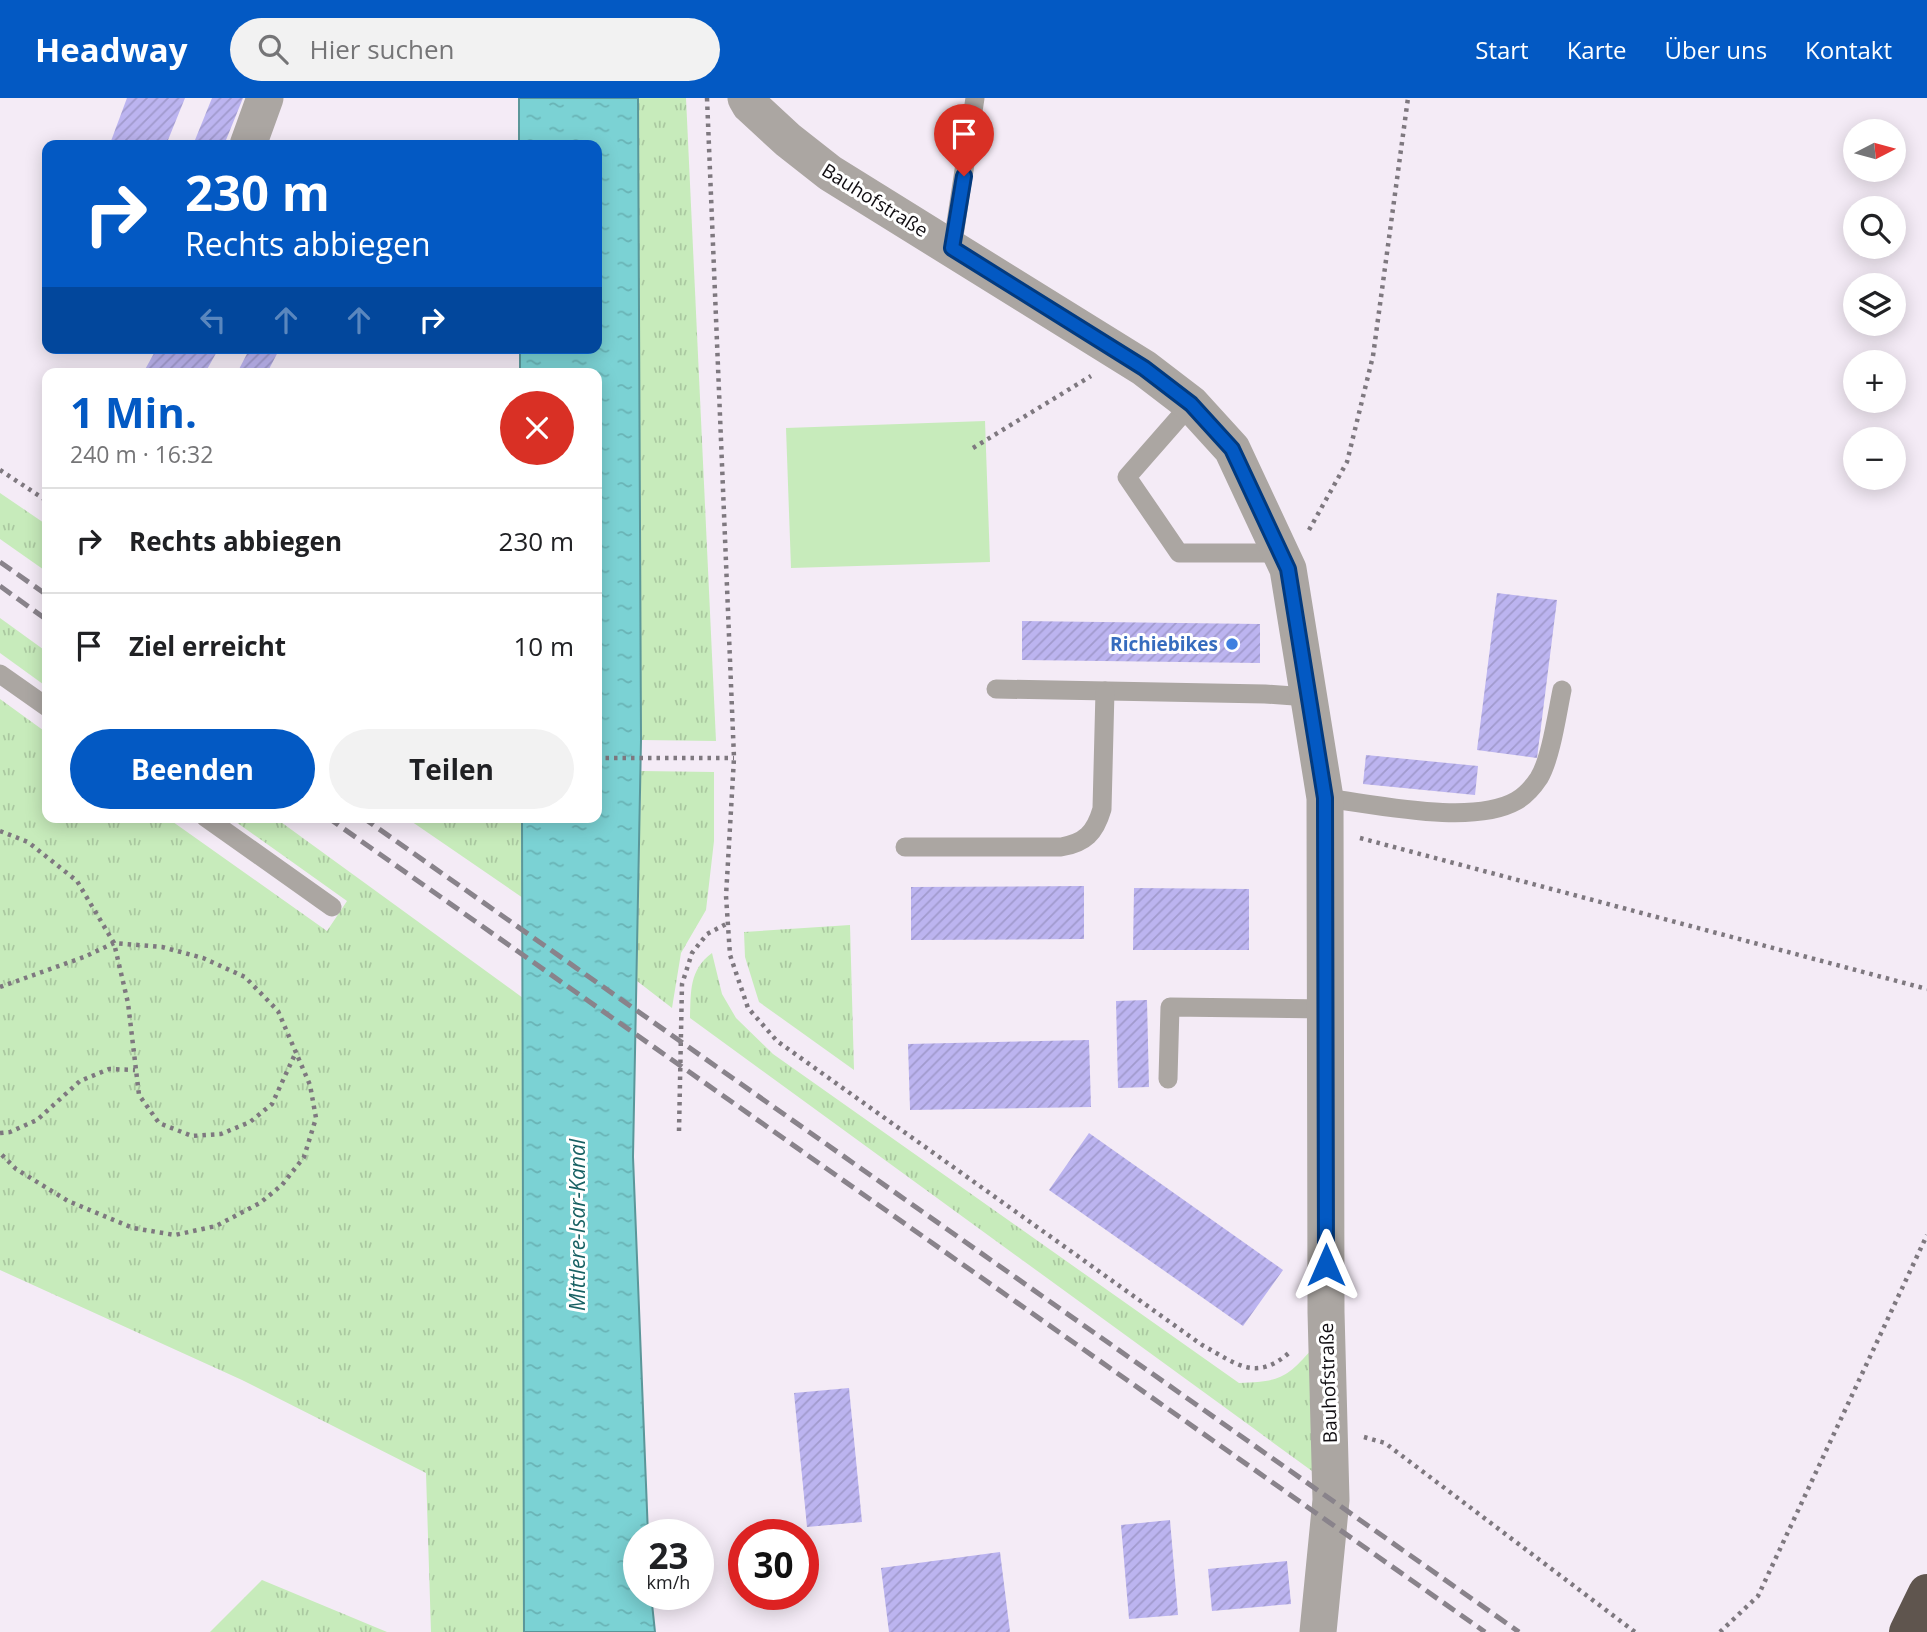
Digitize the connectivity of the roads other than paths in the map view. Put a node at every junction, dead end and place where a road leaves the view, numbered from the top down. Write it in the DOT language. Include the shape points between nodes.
graph roads {
  1 [pos="265,98"];
  2 [pos="746,98"];
  3 [pos="975,98"];
  4 [pos="250,140"];
  5 [pos="952,248"];
  6 [pos="1191,404"];
  7 [pos="1284,561"];
  8 [pos="0,674"];
  9 [pos="996,689"];
  10 [pos="1562,690"];
  11 [pos="1105,691"];
  12 [pos="1308,697"];
  13 [pos="42,703"];
  14 [pos="1324,813"];
  15 [pos="214,823"];
  16 [pos="905,847"];
  17 [pos="332,906"];
  18 [pos="1325,1009"];
  19 [pos="1168,1079"];
  20 [pos="1927,1593"];
  21 [pos="1318,1632"];
  22 [pos="1908,1632"];
  1 -- 4 [label="street"];
  2 -- 5 [label="street, Bauhofstraße" via="830,173"];
  3 -- 5 [label="lane"];
  5 -- 6 [label="street, Bauhofstraße" via="1125,355"];
  6 -- 7 [label="street, Bauhofstraße" via="1232,449"];
  6 -- 7 [label="lane" via="1127,477 1179,553"];
  7 -- 12 [label="street, Bauhofstraße"];
  8 -- 13 [label="lane"];
  9 -- 11 [label="lane"];
  10 -- 14 [label="lane" via="1541,775 1517,801 1494,809 1434,813"];
  11 -- 12 [label="lane"];
  11 -- 16 [label="lane" via="1102,809 1089,837 1076,845 1060,846"];
  12 -- 14 [label="street, Bauhofstraße"];
  14 -- 18 [label="street, Bauhofstraße"];
  15 -- 17 [label="lane"];
  18 -- 19 [label="lane" via="1170,1007"];
  18 -- 21 [label="street, Bauhofstraße" via="1330,1523"];
  20 -- 22 [label="highway"];
}
